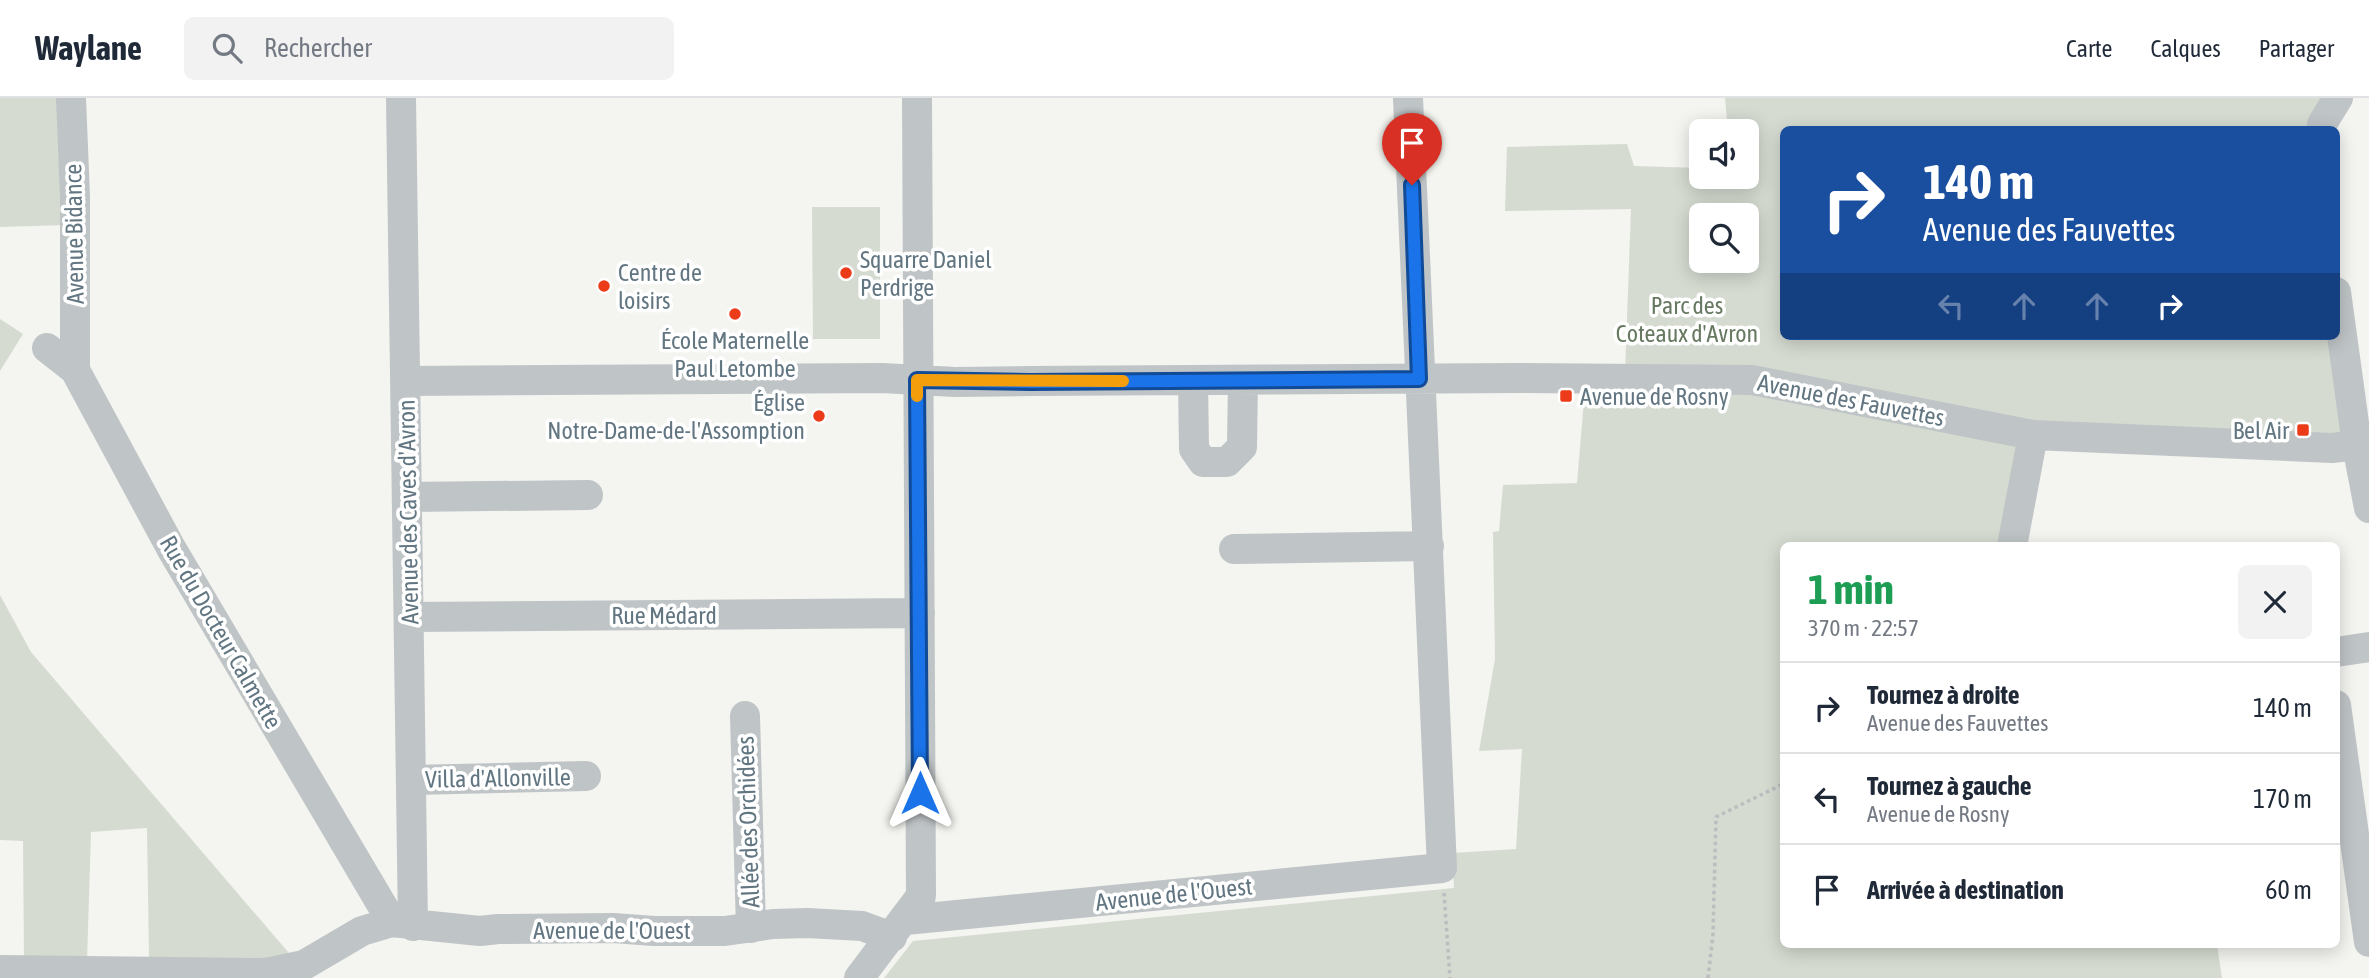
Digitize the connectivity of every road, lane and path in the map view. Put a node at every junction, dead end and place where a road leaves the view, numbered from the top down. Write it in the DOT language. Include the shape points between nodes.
graph roads {
  1 [pos="71,98"];
  2 [pos="401,98"];
  3 [pos="917,98"];
  4 [pos="1408,98"];
  5 [pos="2338,98"];
  6 [pos="2322,126"];
  7 [pos="2340,315"];
  8 [pos="47,348"];
  9 [pos="75,370"];
  10 [pos="1419,379"];
  11 [pos="917,380"];
  12 [pos="1193,380"];
  13 [pos="1242,380"];
  14 [pos="407,381"];
  15 [pos="2033,435"];
  16 [pos="2363,444"];
  17 [pos="588,495"];
  18 [pos="408,497"];
  19 [pos="2369,508"];
  20 [pos="2013,542"];
  21 [pos="1429,546"];
  22 [pos="1234,549"];
  23 [pos="919,613"];
  24 [pos="409,617"];
  25 [pos="2369,647"];
  26 [pos="2340,651"];
  27 [pos="745,716"];
  28 [pos="2340,734"];
  29 [pos="586,776"];
  30 [pos="411,780"];
  31 [pos="1780,785"];
  32 [pos="1442,868"];
  33 [pos="402,924"];
  34 [pos="751,928"];
  35 [pos="898,928"];
  36 [pos="2369,942"];
  37 [pos="0,970"];
  38 [pos="70,974"];
  39 [pos="859,978"];
  40 [pos="1450,978"];
  41 [pos="1708,978"];
  1 -- 9 [label="street, Avenue Bidance"];
  2 -- 14 [label="street, Avenue des Caves d'Avron"];
  3 -- 11 [label="street"];
  4 -- 10 [label="street"];
  5 -- 6 [label="street"];
  7 -- 16 [label="street"];
  8 -- 9 [label="street, Rue du Docteur Calmette"];
  9 -- 33 [label="street, Rue du Docteur Calmette" via="171,548"];
  10 -- 13 [label="street, Avenue des Fauvettes"];
  10 -- 15 [label="street, Avenue des Fauvettes" via="1752,380"];
  10 -- 21 [label="street"];
  11 -- 12 [label="street, Avenue des Fauvettes"];
  11 -- 14 [label="street, Avenue des Fauvettes"];
  11 -- 23 [label="street"];
  12 -- 13 [label="street, Avenue des Fauvettes"];
  12 -- 13 [label="street" via="1194,449 1203,462 1227,462 1242,447"];
  14 -- 18 [label="street, Avenue des Caves d'Avron"];
  15 -- 16 [label="street, Avenue des Fauvettes" via="2332,448"];
  15 -- 20 [label="street"];
  16 -- 19 [label="street"];
  17 -- 18 [label="street"];
  18 -- 24 [label="street, Avenue des Caves d'Avron"];
  21 -- 22 [label="street"];
  21 -- 32 [label="street"];
  23 -- 24 [label="street, Rue Médard"];
  23 -- 35 [label="street" via="921,897"];
  24 -- 30 [label="street, Avenue des Caves d'Avron"];
  25 -- 26 [label="street"];
  27 -- 34 [label="street, Allée des Orchidées"];
  28 -- 36 [label="street"];
  29 -- 30 [label="street, Villa d'Allonville"];
  30 -- 33 [label="street, Avenue des Caves d'Avron"];
  31 -- 41 [label="path" via="1716,817"];
  32 -- 35 [label="street, Avenue de l'Ouest"];
  32 -- 40 [label="path"];
  33 -- 34 [label="street, Avenue de l'Ouest" via="480,931"];
  33 -- 38 [label="street" via="362,930 304,965 266,973"];
  34 -- 35 [label="street, Avenue de l'Ouest" via="807,923"];
  35 -- 39 [label="street"];
  37 -- 38 [label="street"];
}
